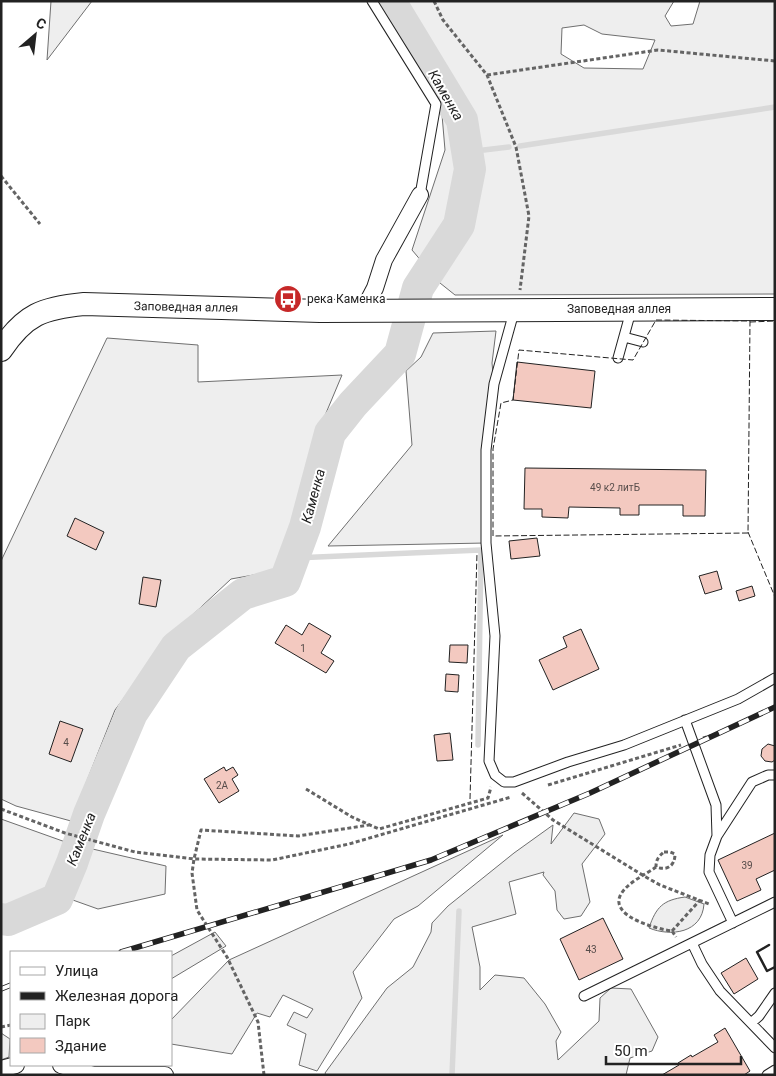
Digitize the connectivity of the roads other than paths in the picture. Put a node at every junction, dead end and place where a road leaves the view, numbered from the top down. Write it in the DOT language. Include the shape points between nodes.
graph roads {
  1 [pos="372,1"];
  2 [pos="420,195"];
  3 [pos="631,309"];
  4 [pos="775,309"];
  5 [pos="363,310"];
  6 [pos="515,310"];
  7 [pos="624,337"];
  8 [pos="643,342"];
  9 [pos="1,350"];
  10 [pos="618,358"];
  11 [pos="775,678"];
  12 [pos="685,720"];
  13 [pos="775,774"];
  14 [pos="716,836"];
  15 [pos="775,902"];
  16 [pos="729,925"];
  17 [pos="688,945"];
  18 [pos="775,993"];
  19 [pos="584,996"];
  20 [pos="751,1023"];
  21 [pos="775,1048"];
  22 [pos="64,1066"];
  23 [pos="775,1070"];
  24 [pos="165,1075"];
  25 [pos="767,1075"];
  1 -- 2 [label="lane" via="436,104"];
  2 -- 5 [label="street" via="384,260 375,288"];
  3 -- 4 [label="street, Заповедная аллея"];
  3 -- 6 [label="street, Заповедная аллея"];
  3 -- 7 [label="lane"];
  5 -- 6 [label="street, Заповедная аллея"];
  5 -- 9 [label="street, Заповедная аллея" via="84,304 39,313 22,324"];
  6 -- 12 [label="lane" via="494,384 486,450 486,543 495,636 489,761 495,775 504,782 514,782 624,745"];
  7 -- 8 [label="lane"];
  7 -- 10 [label="lane"];
  11 -- 12 [label="lane" via="738,699"];
  12 -- 14 [label="lane" via="716,805"];
  13 -- 14 [label="lane" via="752,782"];
  14 -- 16 [label="lane" via="709,872"];
  15 -- 16 [label="lane"];
  16 -- 17 [label="lane"];
  17 -- 19 [label="lane"];
  17 -- 20 [label="lane" via="720,991"];
  18 -- 20 [label="lane"];
  20 -- 21 [label="lane"];
  22 -- 24 [label="street" via="93,1075"];
  23 -- 25 [label="lane"];
}
